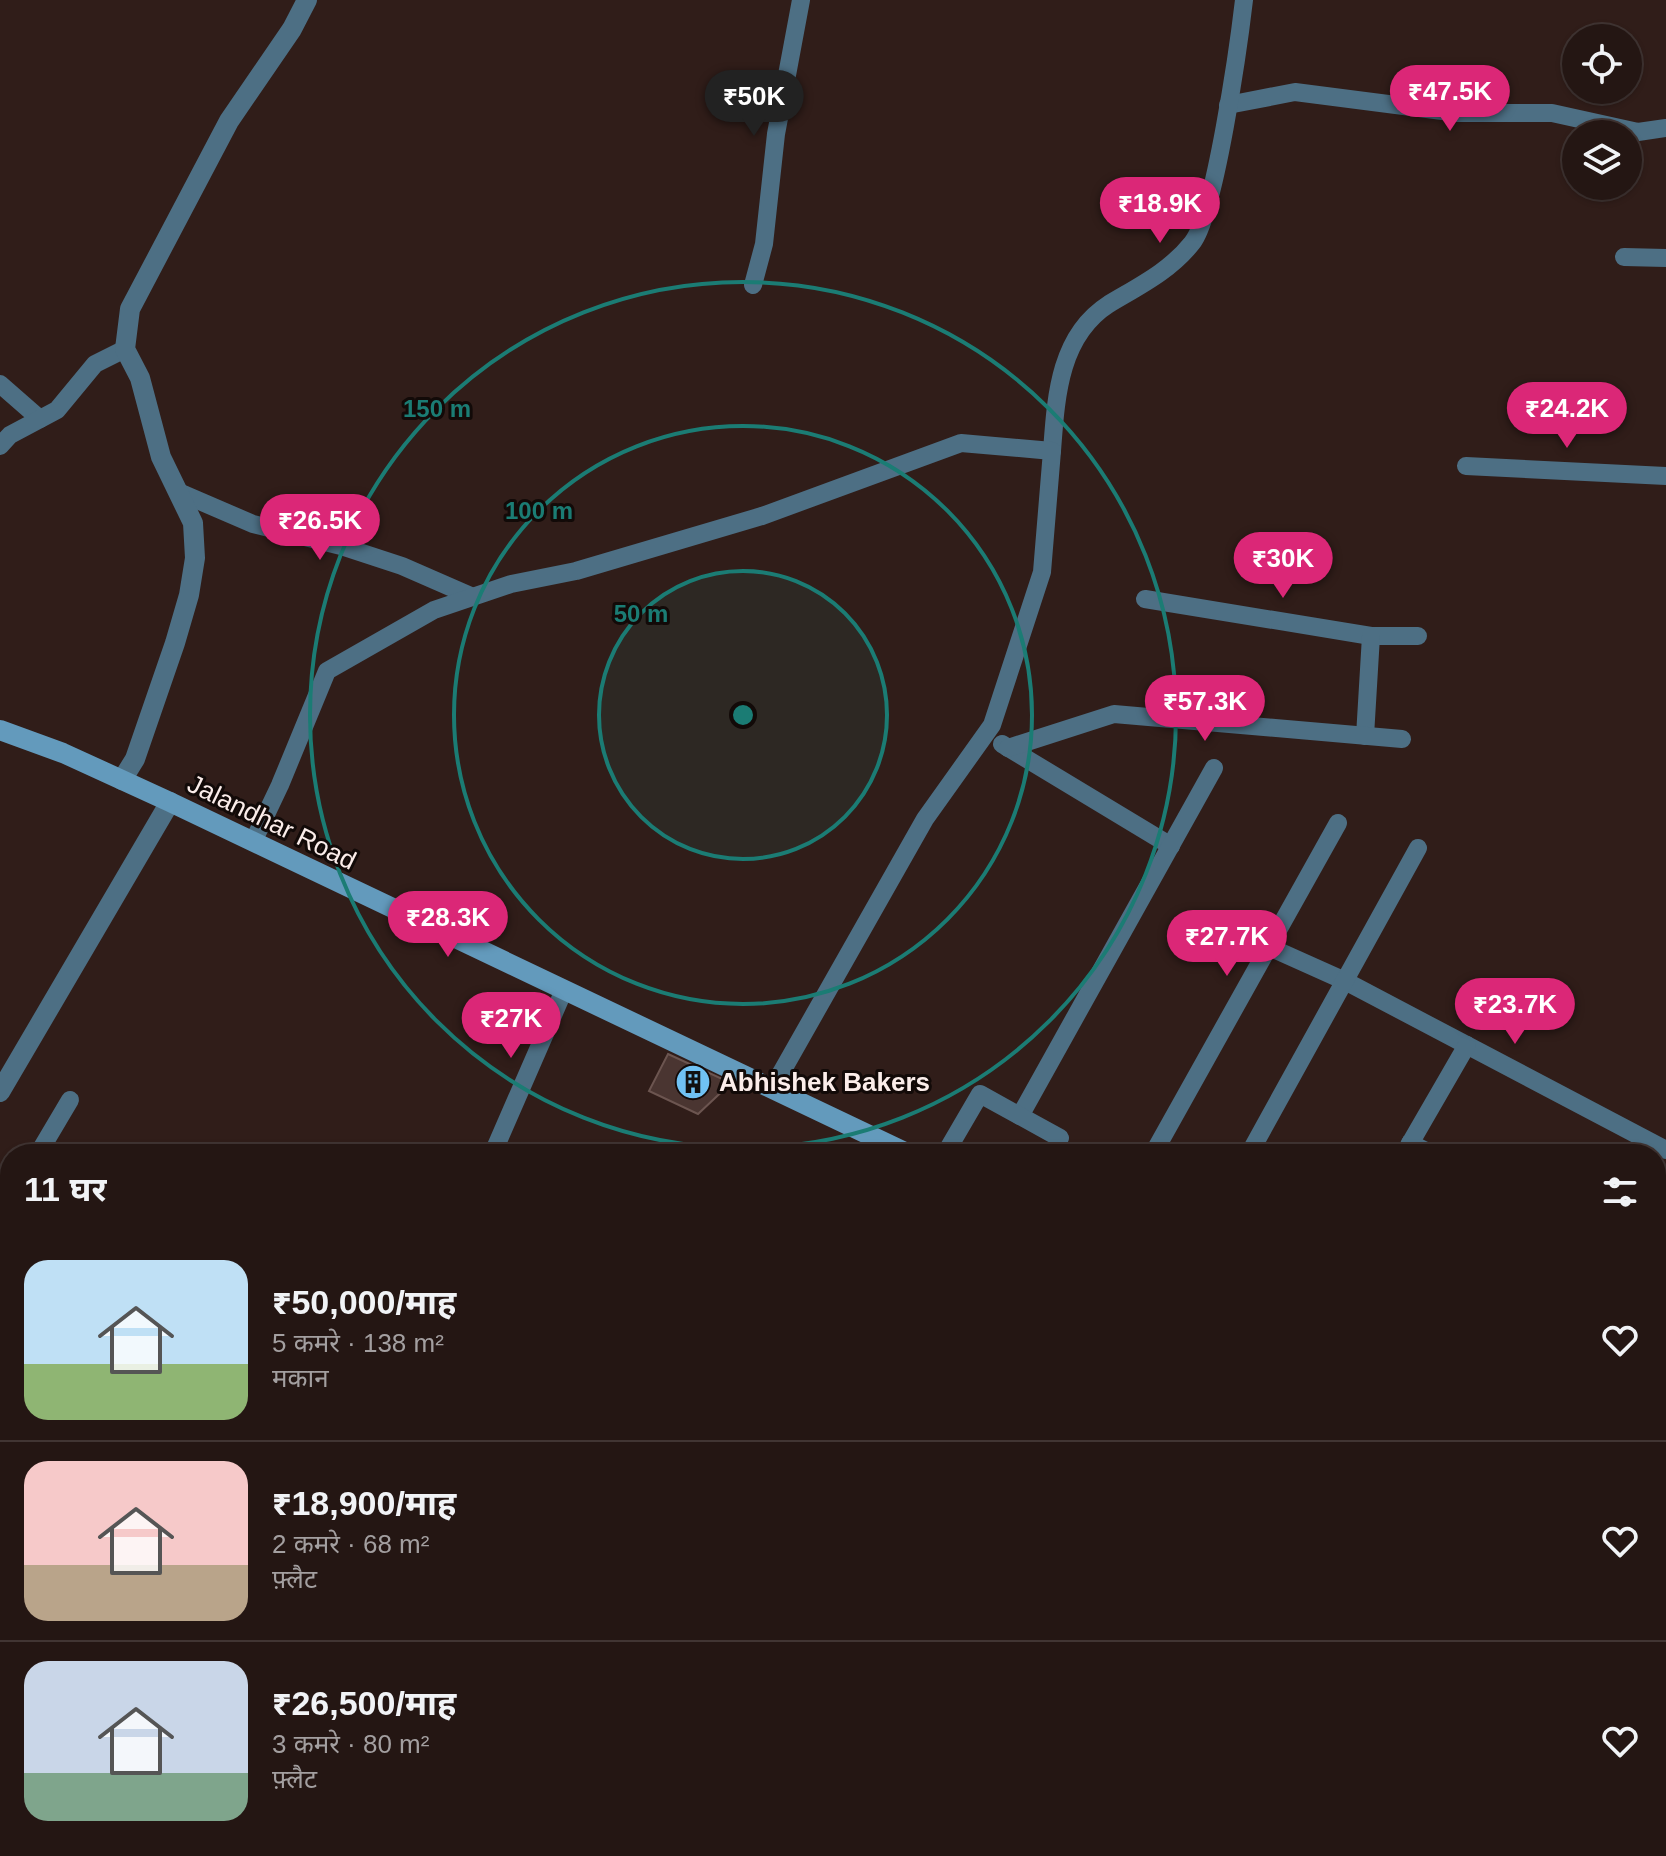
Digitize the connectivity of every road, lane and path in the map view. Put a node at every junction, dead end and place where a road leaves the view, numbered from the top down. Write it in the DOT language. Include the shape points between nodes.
graph roads {
  1 [pos="307,0"];
  2 [pos="801,0"];
  3 [pos="1244,0"];
  4 [pos="1228,105"];
  5 [pos="1666,128"];
  6 [pos="1624,257"];
  7 [pos="1666,258"];
  8 [pos="753,285"];
  9 [pos="125,349"];
  10 [pos="0,384"];
  11 [pos="40,419"];
  12 [pos="0,446"];
  13 [pos="1052,451"];
  14 [pos="1466,466"];
  15 [pos="1666,476"];
  16 [pos="181,493"];
  17 [pos="473,597"];
  18 [pos="1145,599"];
  19 [pos="1371,636"];
  20 [pos="1418,636"];
  21 [pos="0,730"];
  22 [pos="985,734"];
  23 [pos="1365,736"];
  24 [pos="1402,739"];
  25 [pos="1008,748"];
  26 [pos="1214,768"];
  27 [pos="122,780"];
  28 [pos="170,802"];
  29 [pos="1338,823"];
  30 [pos="253,842"];
  31 [pos="1171,846"];
  32 [pos="1418,848"];
  33 [pos="1269,947"];
  34 [pos="1345,981"];
  35 [pos="564,990"];
  36 [pos="1467,1045"];
  37 [pos="772,1089"];
  38 [pos="0,1092"];
  39 [pos="70,1100"];
  40 [pos="1020,1116"];
  41 [pos="1060,1138"];
  42 [pos="44,1144"];
  43 [pos="497,1144"];
  44 [pos="888,1144"];
  45 [pos="951,1144"];
  46 [pos="1159,1144"];
  47 [pos="1255,1144"];
  48 [pos="1410,1144"];
  49 [pos="1655,1144"];
  1 -- 9 [label="street" via="229,121 175,218 130,309"];
  2 -- 8 [label="street" via="776,134 764,244"];
  3 -- 4 [label="street"];
  4 -- 5 [label="street" via="1295,92 1458,113 1552,113 1638,132"];
  4 -- 13 [label="street" via="1194,241 1161,274 1106,306 1078,333 1058,383"];
  6 -- 7 [label="street"];
  9 -- 11 [label="street" via="95,364 57,410"];
  9 -- 16 [label="street" via="140,378 161,457"];
  10 -- 11 [label="street"];
  11 -- 12 [label="street"];
  13 -- 17 [label="street" via="961,443 762,516"];
  13 -- 22 [label="street" via="1042,572"];
  14 -- 15 [label="street"];
  16 -- 17 [label="street" via="253,524 402,566"];
  16 -- 27 [label="street" via="193,523 189,595 135,759"];
  17 -- 30 [label="street" via="434,610 327,671"];
  18 -- 19 [label="street"];
  19 -- 20 [label="street"];
  19 -- 23 [label="street"];
  21 -- 27 [label="main road, Jalandhar Road"];
  22 -- 25 [label="street"];
  22 -- 37 [label="street" via="925,819"];
  23 -- 24 [label="street"];
  23 -- 25 [label="street" via="1114,714"];
  25 -- 31 [label="street"];
  26 -- 31 [label="street"];
  27 -- 28 [label="main road, Jalandhar Road"];
  28 -- 30 [label="main road, Jalandhar Road"];
  28 -- 38 [label="street"];
  29 -- 33 [label="street"];
  30 -- 35 [label="main road, Jalandhar Road"];
  31 -- 40 [label="street"];
  32 -- 34 [label="street"];
  33 -- 34 [label="street"];
  33 -- 46 [label="street"];
  34 -- 36 [label="street"];
  34 -- 47 [label="street"];
  35 -- 37 [label="main road, Jalandhar Road"];
  35 -- 43 [label="street"];
  36 -- 48 [label="street"];
  36 -- 49 [label="street"];
  37 -- 44 [label="main road, Jalandhar Road"];
  39 -- 42 [label="street"];
  40 -- 41 [label="street"];
  40 -- 45 [label="street" via="980,1094"];
}
